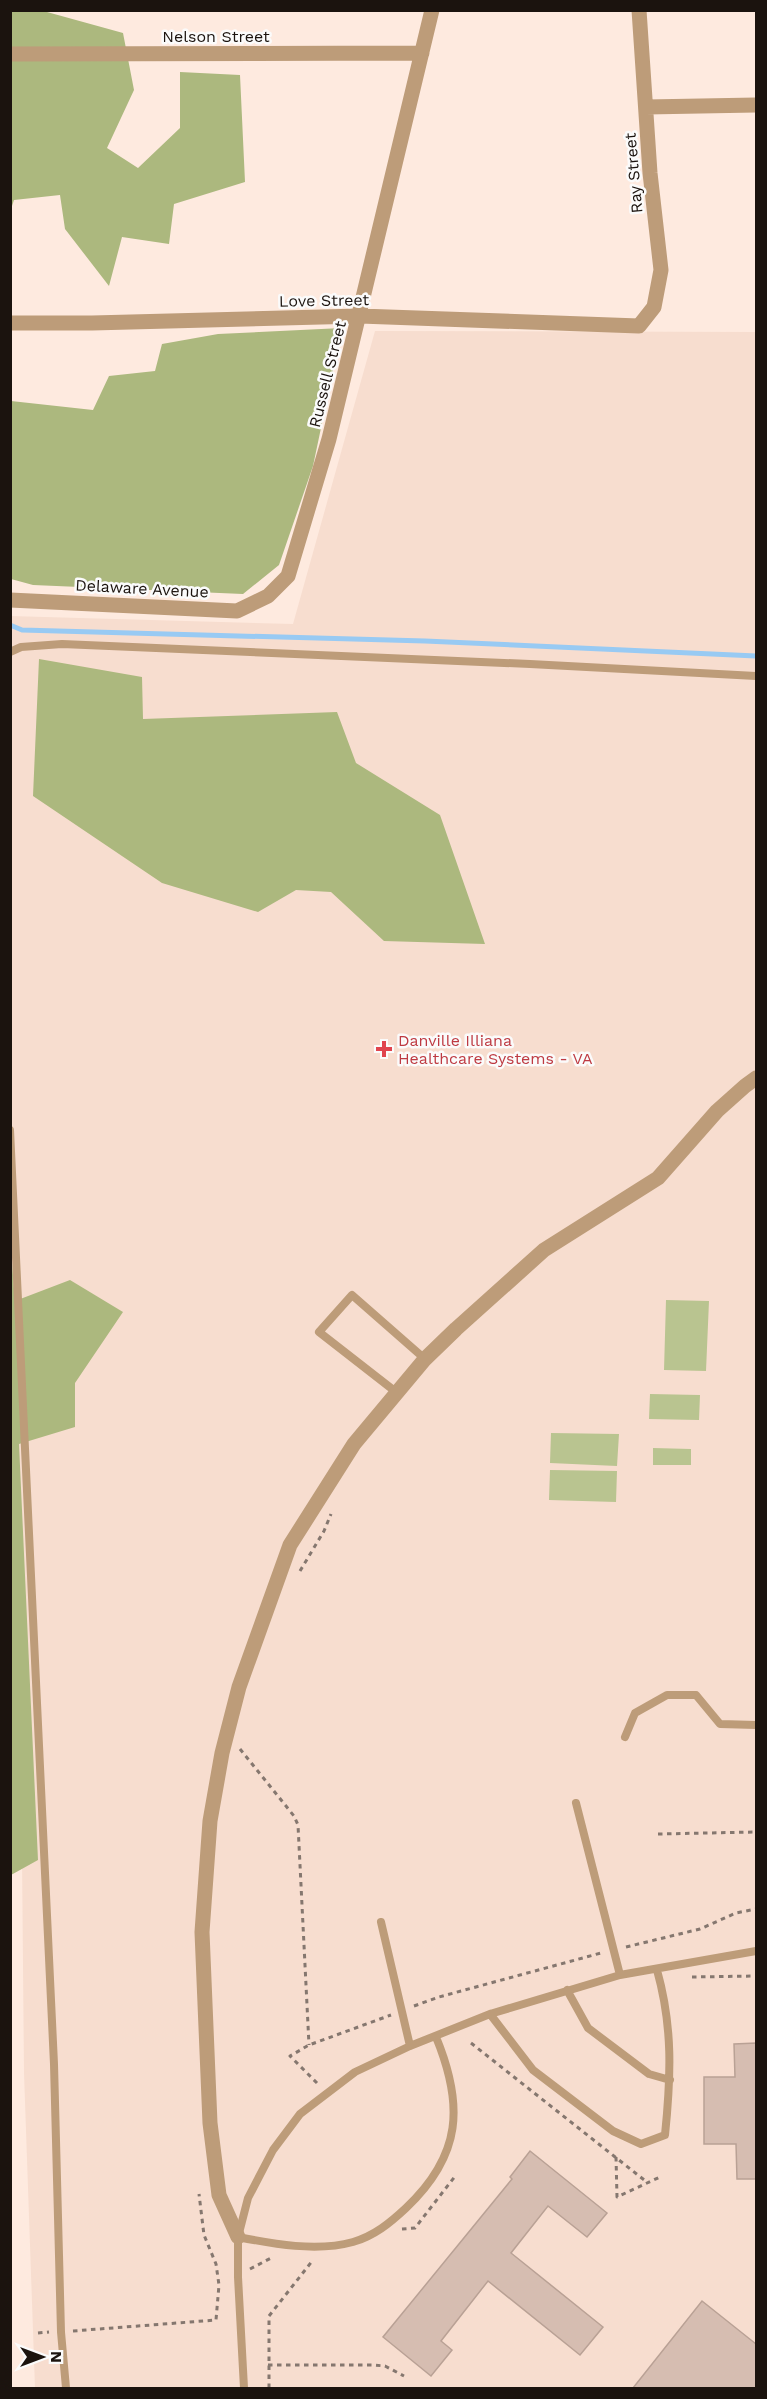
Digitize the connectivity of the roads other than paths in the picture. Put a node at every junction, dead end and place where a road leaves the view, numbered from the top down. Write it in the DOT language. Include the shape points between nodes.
graph roads {
  1 [pos="432,10"];
  2 [pos="639,10"];
  3 [pos="422,53"];
  4 [pos="10,54"];
  5 [pos="756,105"];
  6 [pos="646,107"];
  7 [pos="360,316"];
  8 [pos="10,323"];
  9 [pos="639,326"];
  10 [pos="268,596"];
  11 [pos="10,600"];
  12 [pos="10,652"];
  13 [pos="756,676"];
  14 [pos="756,1078"];
  15 [pos="10,1130"];
  16 [pos="425,1359"];
  17 [pos="396,1392"];
  18 [pos="756,1725"];
  19 [pos="624,1737"];
  20 [pos="576,1803"];
  21 [pos="381,1922"];
  22 [pos="756,1951"];
  23 [pos="657,1970"];
  24 [pos="620,1975"];
  25 [pos="567,1990"];
  26 [pos="490,2014"];
  27 [pos="436,2037"];
  28 [pos="410,2046"];
  29 [pos="670,2080"];
  30 [pos="238,2237"];
  31 [pos="66,2388"];
  32 [pos="244,2388"];
  1 -- 3 [label="street, Russell Street"];
  2 -- 6 [label="street, Ray Street"];
  3 -- 4 [label="street, Nelson Street"];
  3 -- 7 [label="street, Russell Street"];
  5 -- 6 [label="street"];
  6 -- 9 [label="street, Ray Street" via="661,270 654,307"];
  7 -- 8 [label="street, Love Street"];
  7 -- 9 [label="street, Love Street"];
  7 -- 10 [label="street, Russell Street" via="288,576"];
  10 -- 11 [label="street, Delaware Avenue" via="237,611"];
  12 -- 13 [label="lane" via="21,646 62,644"];
  14 -- 16 [label="street" via="717,1111 658,1178 544,1250"];
  15 -- 31 [label="lane"];
  16 -- 17 [label="street"];
  16 -- 17 [label="lane" via="352,1295 319,1332"];
  17 -- 30 [label="street" via="354,1444 290,1545 239,1687 220,1762 210,1821 202,1941 210,2123 219,2195"];
  18 -- 19 [label="lane" via="720,1724 696,1695 667,1695 635,1713"];
  20 -- 24 [label="lane"];
  21 -- 28 [label="lane"];
  22 -- 23 [label="lane"];
  23 -- 24 [label="lane"];
  23 -- 29 [label="lane" via="667,2009"];
  24 -- 25 [label="lane"];
  25 -- 26 [label="lane"];
  25 -- 29 [label="lane" via="588,2028 649,2074"];
  26 -- 27 [label="lane"];
  26 -- 29 [label="lane" via="533,2070 613,2131 641,2144 665,2135"];
  27 -- 28 [label="lane"];
  27 -- 30 [label="lane" via="447,2064 454,2104 453,2131 450,2148 419,2195 390,2223 350,2243 321,2246"];
  28 -- 30 [label="lane" via="355,2072 300,2114 273,2150 248,2198"];
  30 -- 32 [label="lane"];
}
